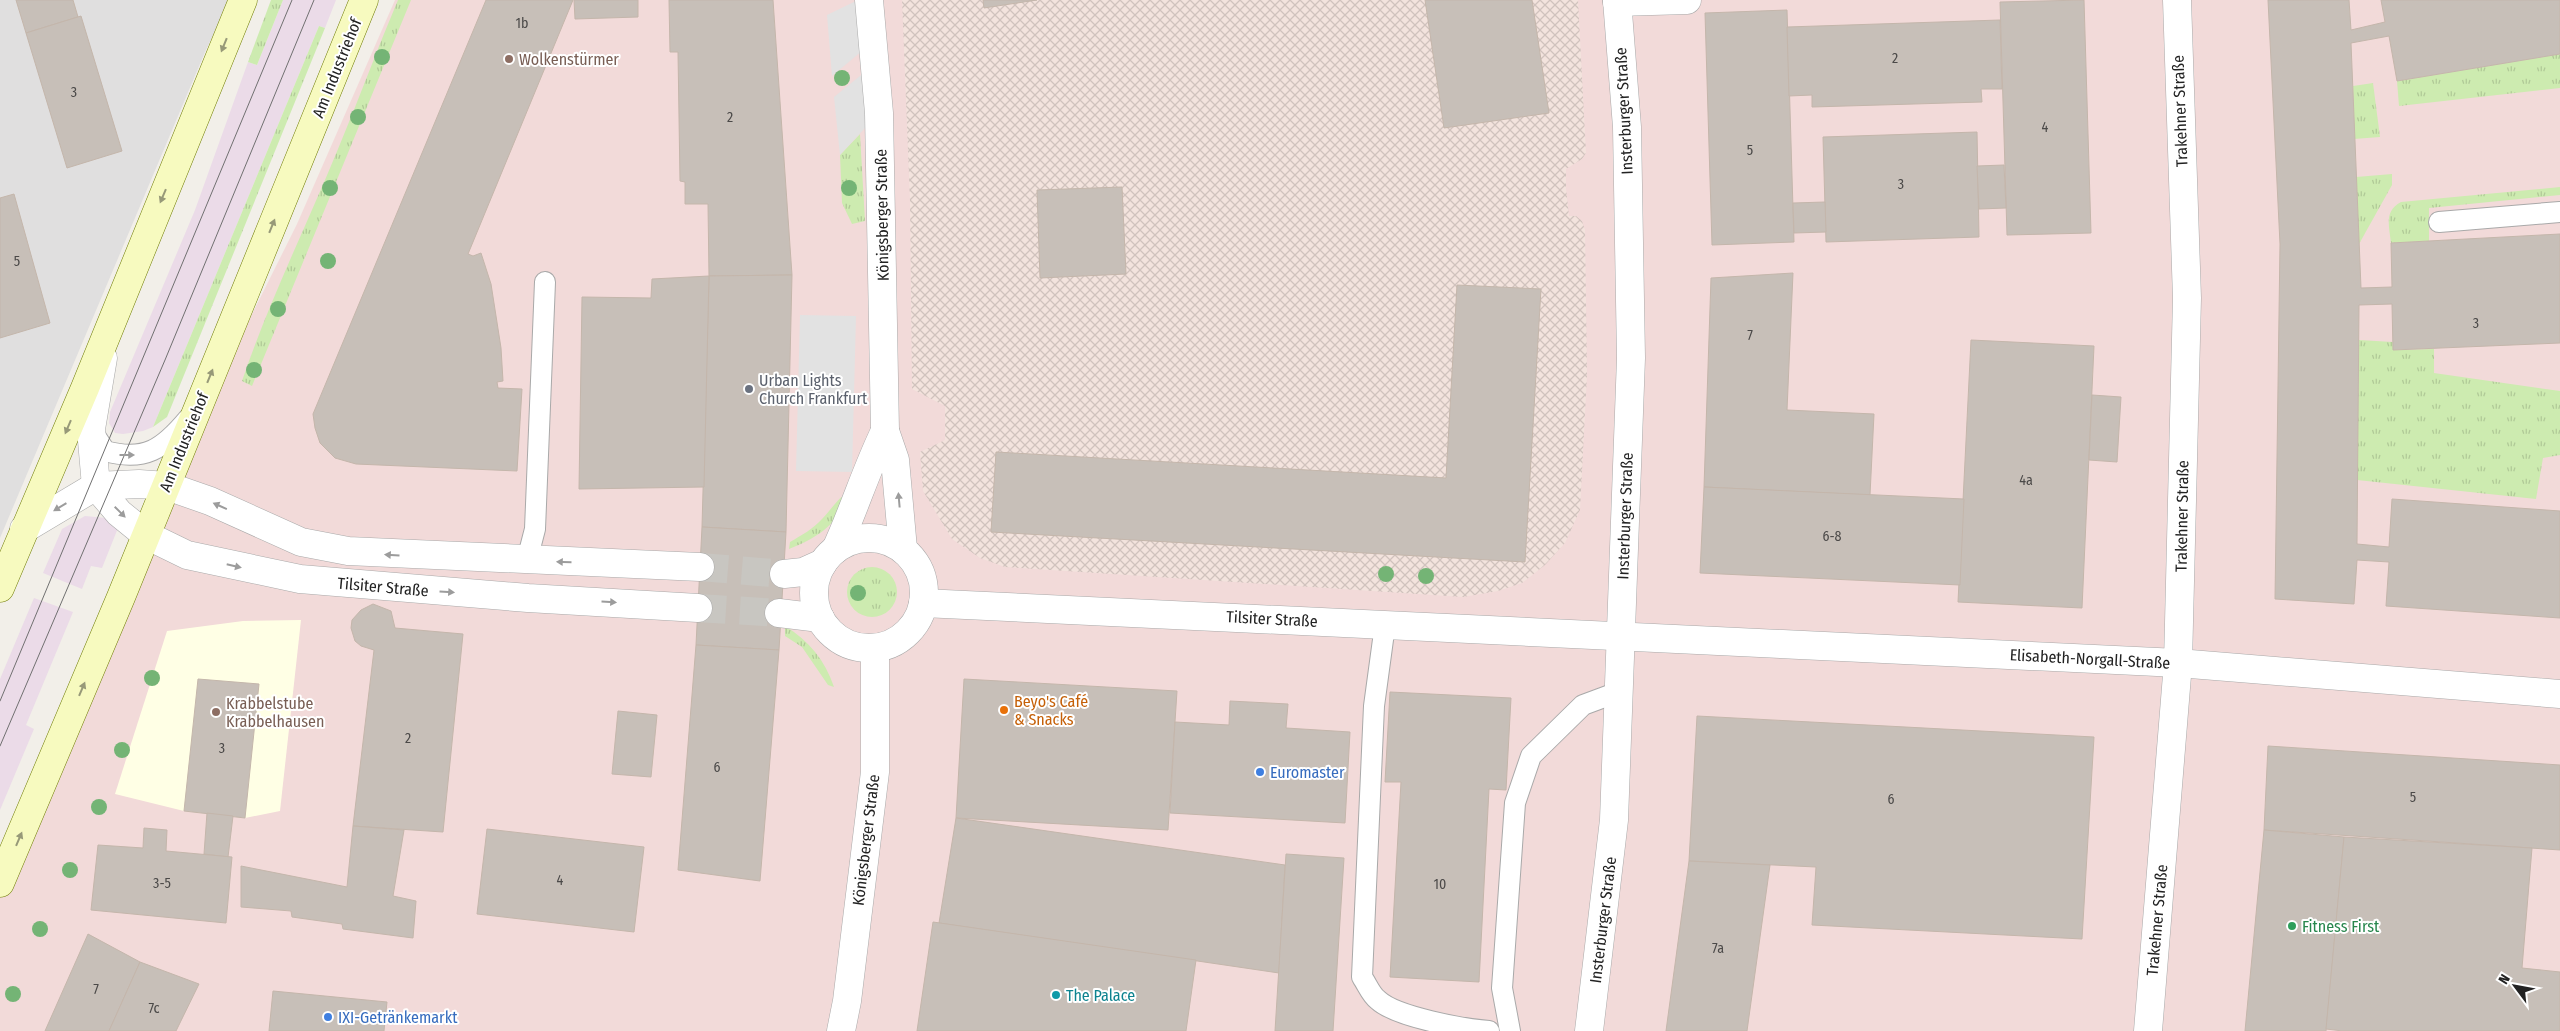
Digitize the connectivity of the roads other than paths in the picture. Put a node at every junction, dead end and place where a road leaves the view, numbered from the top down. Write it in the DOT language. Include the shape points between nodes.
graph roads {
  1 [pos="243,0"];
  2 [pos="364,0"];
  3 [pos="870,0"];
  4 [pos="1687,0"];
  5 [pos="2177,0"];
  6 [pos="1617,1"];
  7 [pos="2560,212"];
  8 [pos="2439,222"];
  9 [pos="544,282"];
  10 [pos="110,322"];
  11 [pos="197,407"];
  12 [pos="91,429"];
  13 [pos="885,431"];
  14 [pos="96,486"];
  15 [pos="166,486"];
  16 [pos="24,529"];
  17 [pos="146,535"];
  18 [pos="903,549"];
  19 [pos="830,556"];
  20 [pos="527,560"];
  21 [pos="700,568"];
  22 [pos="784,574"];
  23 [pos="0,588"];
  24 [pos="923,603"];
  25 [pos="698,608"];
  26 [pos="779,613"];
  27 [pos="820,618"];
  28 [pos="1385,625"];
  29 [pos="1620,637"];
  30 [pos="875,648"];
  31 [pos="2178,663"];
  32 [pos="1618,692"];
  33 [pos="2560,694"];
  34 [pos="0,884"];
  35 [pos="840,1031"];
  36 [pos="1490,1031"];
  37 [pos="1510,1031"];
  38 [pos="1589,1031"];
  39 [pos="2148,1031"];
  1 -- 10 [label="main road, one-way"];
  11 -- 2 [label="main road, Am Industriehof, one-way"];
  3 -- 13 [label="street, Königsberger Straße" via="879,113"];
  4 -- 6 [label="street"];
  5 -- 31 [label="street, Trakehner Straße" via="2187,298"];
  6 -- 29 [label="street, Insterburger Straße" via="1627,126 1631,358"];
  7 -- 8 [label="lane"];
  9 -- 20 [label="lane" via="535,529"];
  10 -- 12 [label="street"];
  10 -- 16 [label="main road, one-way"];
  12 -- 11 [label="lane, one-way" via="105,451 123,456 150,453 171,440"];
  11 -- 15 [label="main road, Am Industriehof"];
  12 -- 14 [label="street"];
  18 -- 13 [label="street, Königsberger Straße, one-way" via="895,460"];
  13 -- 19 [label="street, Königsberger Straße" via="868,465 856,505"];
  14 -- 15 [label="street, Tilsiter Straße" via="112,483"];
  14 -- 16 [label="street, Tilsiter Straße, one-way"];
  14 -- 17 [label="street, Tilsiter Straße, one-way" via="119,513"];
  15 -- 17 [label="main road, Am Industriehof"];
  20 -- 15 [label="street, Tilsiter Straße, one-way" via="348,551 301,542 210,501"];
  16 -- 23 [label="main road"];
  17 -- 25 [label="street, Tilsiter Straße, one-way" via="187,554 300,579"];
  34 -- 17 [label="main road, Am Industriehof, one-way"];
  18 -- 19 [label="street" via="880,539 861,539"];
  18 -- 24 [label="street" via="918,567"];
  19 -- 22 [label="street" via="803,572"];
  19 -- 27 [label="street" via="815,580 814,600"];
  21 -- 20 [label="street, Tilsiter Straße, one-way"];
  24 -- 28 [label="street, Tilsiter Straße"];
  24 -- 30 [label="street" via="917,620 904,635 888,645"];
  26 -- 27 [label="street"];
  27 -- 30 [label="street" via="828,630 843,642 861,648"];
  28 -- 29 [label="street, Tilsiter Straße"];
  28 -- 36 [label="lane" via="1374,706 1362,977 1378,1000 1413,1016"];
  29 -- 31 [label="street, Elisabeth-Norgall-Straße"];
  29 -- 32 [label="street, Insterburger Straße"];
  30 -- 35 [label="street, Königsberger Straße" via="875,772 847,1001"];
  31 -- 33 [label="street, Elisabeth-Norgall-Straße"];
  31 -- 39 [label="street, Trakehner Straße"];
  32 -- 37 [label="lane" via="1583,705 1531,756 1515,803 1502,988"];
  32 -- 38 [label="street, Insterburger Straße" via="1614,820"];
}
